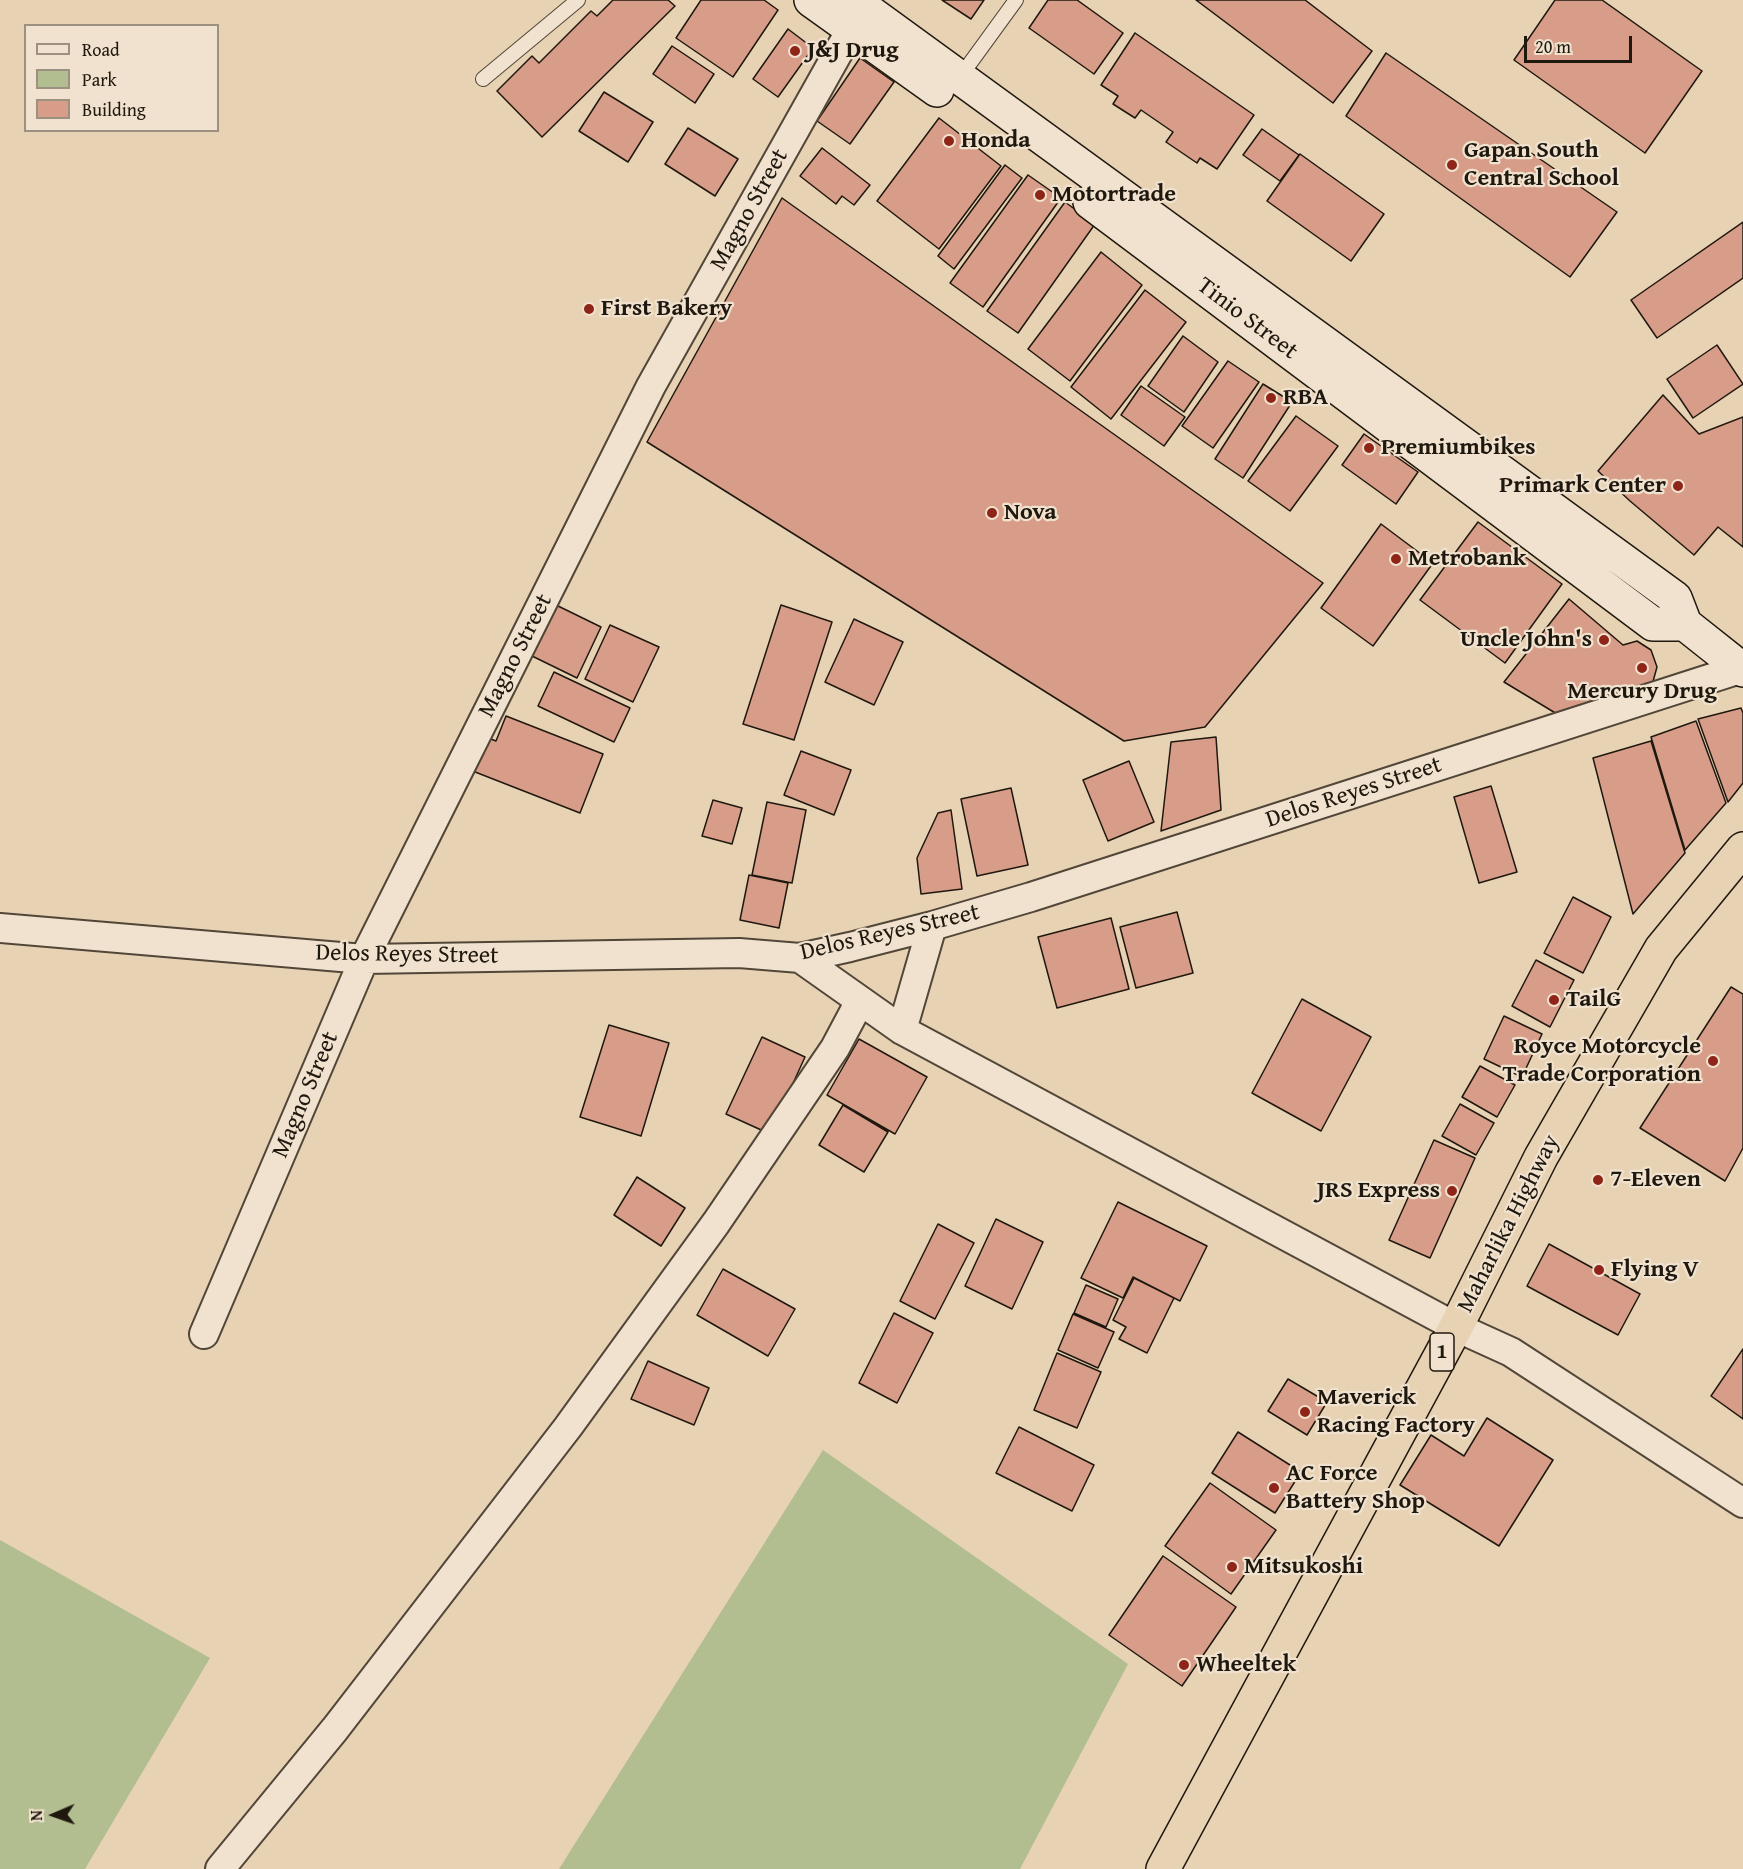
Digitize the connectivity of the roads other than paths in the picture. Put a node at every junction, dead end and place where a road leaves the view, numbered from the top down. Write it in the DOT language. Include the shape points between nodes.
graph roads {
  1 [pos="578,0"];
  2 [pos="811,0"];
  3 [pos="1016,0"];
  4 [pos="859,10"];
  5 [pos="483,79"];
  6 [pos="958,79"];
  7 [pos="1685,624"];
  8 [pos="1743,669"];
  9 [pos="1743,849"];
  10 [pos="932,926"];
  11 [pos="0,928"];
  12 [pos="800,958"];
  13 [pos="364,959"];
  14 [pos="860,1001"];
  15 [pos="902,1030"];
  16 [pos="1456,1327"];
  17 [pos="204,1334"];
  18 [pos="1743,1503"];
  19 [pos="220,1869"];
  20 [pos="1163,1869"];
  1 -- 5 [label="lane"];
  2 -- 4 [label="main road, Tinio Street"];
  3 -- 6 [label="lane"];
  4 -- 6 [label="main road, Tinio Street"];
  4 -- 7 [label="main road, Tinio Street" via="948,98 1653,624"];
  4 -- 13 [label="street, Magno Street" via="651,386"];
  6 -- 7 [label="main road, Tinio Street" via="1675,598"];
  7 -- 8 [label="main road, Tinio Street"];
  8 -- 10 [label="street, Delos Reyes Street"];
  9 -- 16 [label="highway, Maharlika Highway / 1" via="1661,949 1541,1157"];
  10 -- 12 [label="street, Delos Reyes Street"];
  10 -- 15 [label="street"];
  11 -- 13 [label="street, Delos Reyes Street"];
  12 -- 13 [label="street, Delos Reyes Street" via="739,953"];
  12 -- 14 [label="street"];
  13 -- 17 [label="street, Magno Street"];
  14 -- 15 [label="street"];
  14 -- 19 [label="street" via="835,1048 716,1223 568,1427 335,1729"];
  15 -- 16 [label="street"];
  16 -- 18 [label="street" via="1511,1352"];
  16 -- 20 [label="highway, Maharlika Highway / 1"];
}
